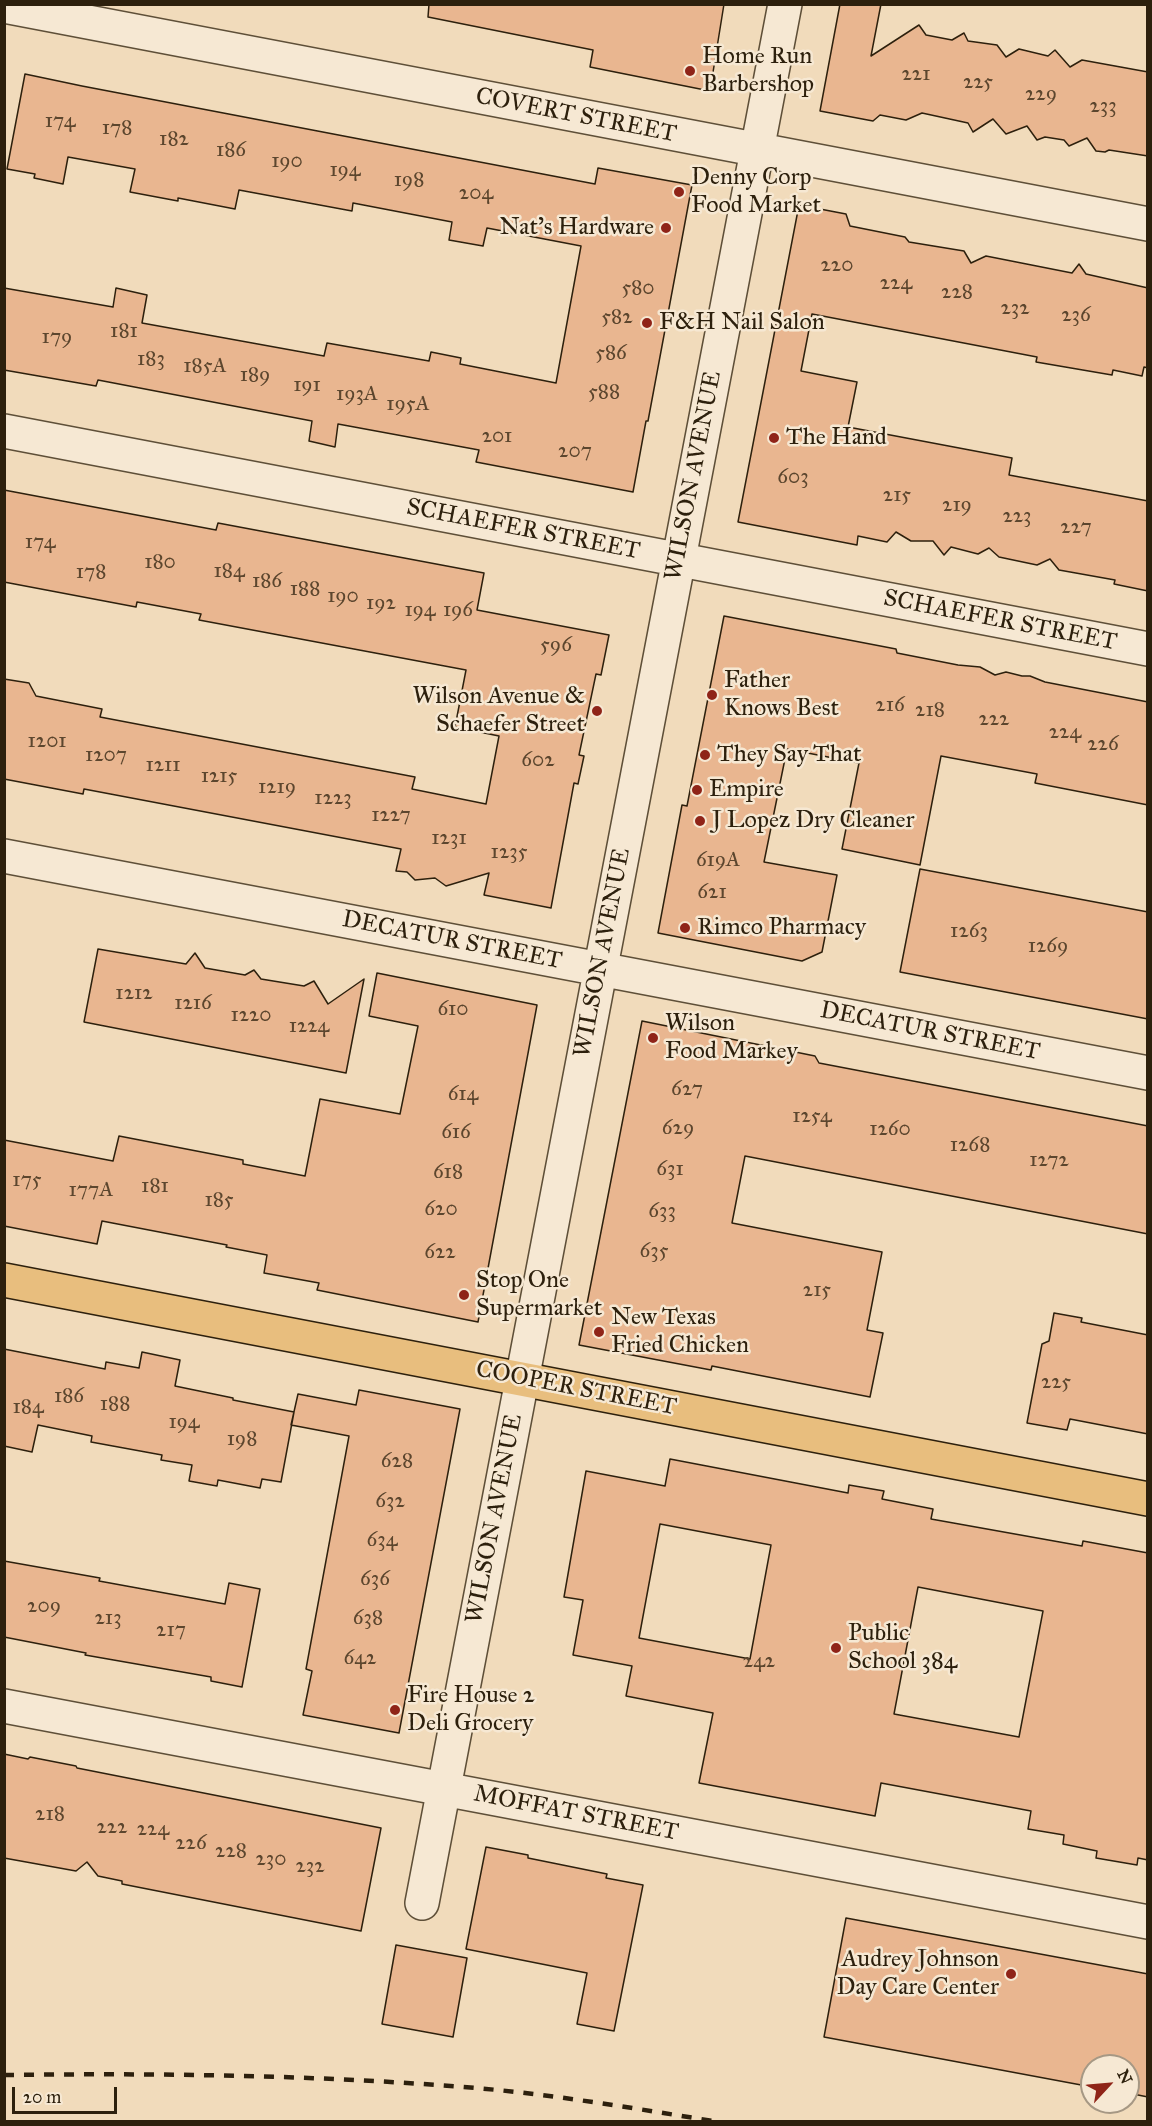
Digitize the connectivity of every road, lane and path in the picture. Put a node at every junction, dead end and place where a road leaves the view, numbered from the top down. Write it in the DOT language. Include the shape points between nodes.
graph roads {
  1 [pos="785,4"];
  2 [pos="4,6"];
  3 [pos="757,150"];
  4 [pos="1148,224"];
  5 [pos="4,431"];
  6 [pos="679,560"];
  7 [pos="1148,649"];
  8 [pos="4,856"];
  9 [pos="600,969"];
  10 [pos="1148,1073"];
  11 [pos="4,1280"];
  12 [pos="522,1378"];
  13 [pos="1148,1499"];
  14 [pos="4,1706"];
  15 [pos="443,1789"];
  16 [pos="422,1903"];
  17 [pos="1148,1922"];
  1 -- 3 [label="street, WILSON AVENUE"];
  2 -- 3 [label="street, COVERT STREET"];
  3 -- 4 [label="street, COVERT STREET"];
  3 -- 6 [label="street, WILSON AVENUE"];
  5 -- 6 [label="street, SCHAEFER STREET"];
  6 -- 7 [label="street, SCHAEFER STREET"];
  6 -- 9 [label="street, WILSON AVENUE"];
  8 -- 9 [label="street, DECATUR STREET"];
  9 -- 10 [label="street, DECATUR STREET"];
  9 -- 12 [label="street, WILSON AVENUE"];
  11 -- 12 [label="main road, COOPER STREET"];
  12 -- 13 [label="main road, COOPER STREET"];
  12 -- 15 [label="street, WILSON AVENUE"];
  14 -- 15 [label="street, MOFFAT STREET"];
  15 -- 16 [label="street, WILSON AVENUE"];
  15 -- 17 [label="street, MOFFAT STREET"];
}
